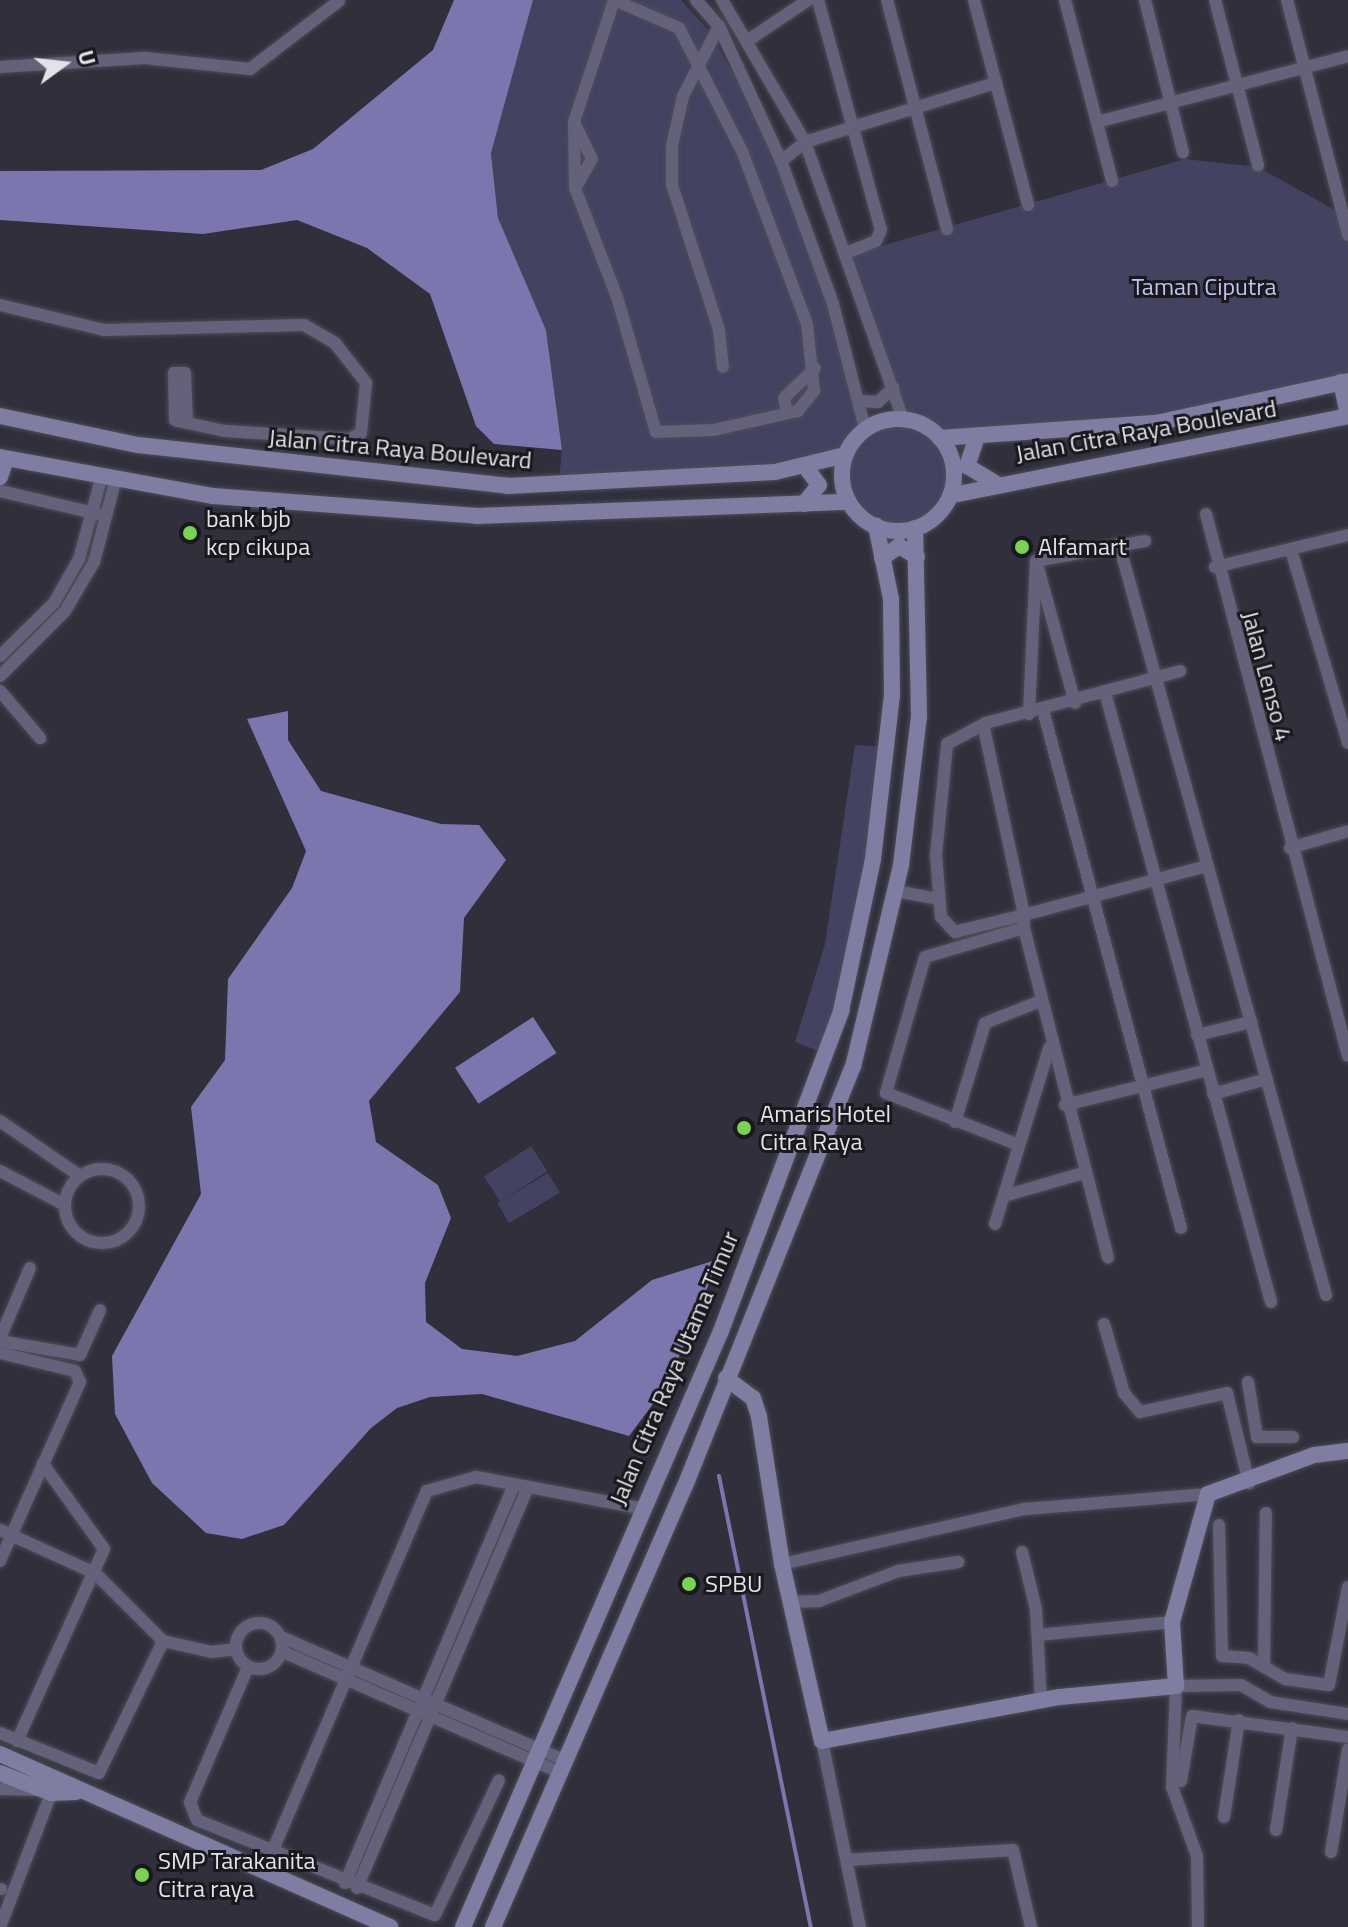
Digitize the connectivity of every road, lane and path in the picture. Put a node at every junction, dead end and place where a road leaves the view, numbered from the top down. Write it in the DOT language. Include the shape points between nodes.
graph roads {
  1 [pos="339,0"];
  2 [pos="614,0"];
  3 [pos="696,0"];
  4 [pos="808,0"];
  5 [pos="818,0"];
  6 [pos="887,0"];
  7 [pos="974,0"];
  8 [pos="1065,0"];
  9 [pos="1145,0"];
  10 [pos="1215,0"];
  11 [pos="1287,0"];
  12 [pos="729,3"];
  13 [pos="719,26"];
  14 [pos="750,39"];
  15 [pos="1348,56"];
  16 [pos="700,62"];
  17 [pos="0,67"];
  18 [pos="1304,67"];
  19 [pos="996,83"];
  20 [pos="1238,84"];
  21 [pos="1172,102"];
  22 [pos="915,105"];
  23 [pos="1101,121"];
  24 [pos="574,122"];
  25 [pos="855,125"];
  26 [pos="805,142"];
  27 [pos="1183,152"];
  28 [pos="781,161"];
  29 [pos="1258,165"];
  30 [pos="1112,181"];
  31 [pos="575,188"];
  32 [pos="1028,205"];
  33 [pos="947,229"];
  34 [pos="1348,235"];
  35 [pos="849,252"];
  36 [pos="0,305"];
  37 [pos="723,367"];
  38 [pos="815,368"];
  39 [pos="1345,382"];
  40 [pos="893,388"];
  41 [pos="858,401"];
  42 [pos="787,413"];
  43 [pos="0,416"];
  44 [pos="1348,416"];
  45 [pos="903,419"];
  46 [pos="187,423"];
  47 [pos="865,429"];
  48 [pos="977,437"];
  49 [pos="940,438"];
  50 [pos="845,455"];
  51 [pos="3,458"];
  52 [pos="804,465"];
  53 [pos="0,477"];
  54 [pos="108,480"];
  55 [pos="995,483"];
  56 [pos="0,491"];
  57 [pos="953,495"];
  58 [pos="849,502"];
  59 [pos="804,504"];
  60 [pos="93,512"];
  61 [pos="1206,514"];
  62 [pos="112,517"];
  63 [pos="876,526"];
  64 [pos="915,528"];
  65 [pos="1348,535"];
  66 [pos="1145,541"];
  67 [pos="1119,544"];
  68 [pos="1291,550"];
  69 [pos="917,557"];
  70 [pos="882,558"];
  71 [pos="1036,561"];
  72 [pos="1215,567"];
  73 [pos="0,656"];
  74 [pos="1180,671"];
  75 [pos="0,676"];
  76 [pos="1160,681"];
  77 [pos="0,691"];
  78 [pos="1106,696"];
  79 [pos="1075,703"];
  80 [pos="1043,710"];
  81 [pos="1029,714"];
  82 [pos="1346,724"];
  83 [pos="984,728"];
  84 [pos="40,738"];
  85 [pos="1348,743"];
  86 [pos="1348,831"];
  87 [pos="1290,848"];
  88 [pos="1207,866"];
  89 [pos="1153,880"];
  90 [pos="896,891"];
  91 [pos="1093,896"];
  92 [pos="938,899"];
  93 [pos="1024,922"];
  94 [pos="1038,1002"];
  95 [pos="1251,1022"];
  96 [pos="1197,1035"];
  97 [pos="1050,1045"];
  98 [pos="1348,1056"];
  99 [pos="1207,1070"];
  100 [pos="1267,1079"];
  101 [pos="1143,1085"];
  102 [pos="1213,1094"];
  103 [pos="1065,1105"];
  104 [pos="0,1121"];
  105 [pos="955,1122"];
  106 [pos="1019,1145"];
  107 [pos="0,1171"];
  108 [pos="1083,1173"];
  109 [pos="80,1176"];
  110 [pos="1004,1196"];
  111 [pos="770,1199"];
  112 [pos="65,1205"];
  113 [pos="795,1210"];
  114 [pos="995,1224"];
  115 [pos="1181,1228"];
  116 [pos="1108,1257"];
  117 [pos="30,1268"];
  118 [pos="1326,1295"];
  119 [pos="1271,1302"];
  120 [pos="100,1310"];
  121 [pos="1104,1324"];
  122 [pos="0,1340"];
  123 [pos="0,1353"];
  124 [pos="726,1378"];
  125 [pos="1248,1382"];
  126 [pos="1348,1451"];
  127 [pos="43,1464"];
  128 [pos="1298,1465"];
  129 [pos="1249,1483"];
  130 [pos="520,1487"];
  131 [pos="1208,1494"];
  132 [pos="640,1508"];
  133 [pos="1266,1513"];
  134 [pos="1219,1525"];
  135 [pos="6,1533"];
  136 [pos="1022,1552"];
  137 [pos="0,1561"];
  138 [pos="958,1562"];
  139 [pos="782,1564"];
  140 [pos="95,1573"];
  141 [pos="1348,1587"];
  142 [pos="604,1593"];
  143 [pos="792,1602"];
  144 [pos="632,1604"];
  145 [pos="1172,1622"];
  146 [pos="1038,1635"];
  147 [pos="281,1637"];
  148 [pos="163,1641"];
  149 [pos="236,1649"];
  150 [pos="283,1652"];
  151 [pos="1264,1666"];
  152 [pos="248,1667"];
  153 [pos="346,1673"];
  154 [pos="1176,1686"];
  155 [pos="1041,1701"];
  156 [pos="427,1708"];
  157 [pos="1348,1714"];
  158 [pos="1239,1720"];
  159 [pos="1292,1728"];
  160 [pos="0,1733"];
  161 [pos="1348,1737"];
  162 [pos="17,1741"];
  163 [pos="822,1741"];
  164 [pos="1348,1749"];
  165 [pos="0,1754"];
  166 [pos="536,1755"];
  167 [pos="559,1765"];
  168 [pos="0,1773"];
  169 [pos="499,1780"];
  170 [pos="1181,1781"];
  171 [pos="50,1787"];
  172 [pos="0,1789"];
  173 [pos="1224,1817"];
  174 [pos="1276,1830"];
  175 [pos="272,1852"];
  176 [pos="1331,1852"];
  177 [pos="847,1860"];
  178 [pos="351,1886"];
  179 [pos="0,1927"];
  180 [pos="390,1927"];
  181 [pos="463,1927"];
  182 [pos="493,1927"];
  183 [pos="860,1927"];
  184 [pos="1031,1927"];
  185 [pos="1198,1927"];
  1 -- 17 [label="street" via="250,69 145,58"];
  2 -- 16 [label="street" via="675,25"];
  2 -- 24 [label="street"];
  3 -- 13 [label="street"];
  4 -- 14 [label="street"];
  5 -- 25 [label="street"];
  6 -- 22 [label="street"];
  7 -- 19 [label="street"];
  8 -- 23 [label="street"];
  9 -- 21 [label="street"];
  10 -- 20 [label="street"];
  11 -- 18 [label="street"];
  12 -- 14 [label="street"];
  13 -- 16 [label="street"];
  13 -- 28 [label="street"];
  14 -- 26 [label="street"];
  15 -- 18 [label="street"];
  16 -- 37 [label="street" via="675,120 672,185 719,330"];
  16 -- 38 [label="street" via="780,238"];
  18 -- 20 [label="street"];
  18 -- 34 [label="street"];
  19 -- 22 [label="street"];
  19 -- 32 [label="street"];
  20 -- 21 [label="street"];
  20 -- 29 [label="street"];
  21 -- 23 [label="street"];
  21 -- 27 [label="street"];
  22 -- 25 [label="street"];
  22 -- 33 [label="street"];
  23 -- 30 [label="street"];
  24 -- 31 [label="street"];
  24 -- 31 [label="street" via="592,159"];
  25 -- 26 [label="street"];
  25 -- 35 [label="street" via="881,236"];
  26 -- 28 [label="street"];
  26 -- 35 [label="street"];
  28 -- 41 [label="street" via="833,304"];
  31 -- 42 [label="street" via="617,297 656,432 714,430"];
  35 -- 40 [label="street"];
  36 -- 46 [label="street" via="104,330 304,325 335,343 366,383 357,437"];
  38 -- 42 [label="street" via="784,398"];
  38 -- 42 [label="street" via="811,401"];
  39 -- 44 [label="main road"];
  39 -- 48 [label="main road, Jalan Citra Raya Boulevard" via="1156,423"];
  40 -- 41 [label="street" via="878,402"];
  40 -- 45 [label="street"];
  41 -- 47 [label="street"];
  43 -- 52 [label="main road, Jalan Citra Raya Boulevard" via="138,445 478,484 592,484"];
  44 -- 55 [label="main road, Jalan Citra Raya Boulevard"];
  45 -- 47 [label="main road"];
  45 -- 49 [label="main road"];
  47 -- 50 [label="main road"];
  48 -- 49 [label="main road, Jalan Citra Raya Boulevard"];
  48 -- 55 [label="main road" via="967,466"];
  49 -- 57 [label="main road" via="953,469"];
  50 -- 52 [label="main road, Jalan Citra Raya Boulevard"];
  50 -- 58 [label="main road"];
  51 -- 53 [label="main road"];
  51 -- 54 [label="main road"];
  52 -- 59 [label="main road" via="819,485"];
  54 -- 59 [label="main road" via="278,503 487,516"];
  54 -- 60 [label="street"];
  54 -- 62 [label="street"];
  55 -- 57 [label="main road, Jalan Citra Raya Boulevard"];
  56 -- 60 [label="street"];
  57 -- 64 [label="main road"];
  58 -- 59 [label="main road"];
  58 -- 63 [label="main road"];
  60 -- 62 [label="street"];
  60 -- 73 [label="street" via="54,603"];
  61 -- 72 [label="street, Jalan Lenso 4"];
  62 -- 75 [label="street" via="94,562 65,611"];
  63 -- 64 [label="main road"];
  63 -- 70 [label="main road, Jalan Citra Raya Utama Timur"];
  64 -- 69 [label="main road"];
  65 -- 68 [label="street"];
  66 -- 67 [label="street"];
  67 -- 71 [label="street"];
  67 -- 76 [label="street"];
  68 -- 72 [label="street"];
  68 -- 82 [label="street"];
  69 -- 70 [label="main road" via="899,546"];
  69 -- 90 [label="main road" via="919,716"];
  70 -- 111 [label="main road, Jalan Citra Raya Utama Timur" via="893,650 873,859 841,1011"];
  71 -- 79 [label="street"];
  71 -- 81 [label="street"];
  72 -- 87 [label="street, Jalan Lenso 4"];
  74 -- 76 [label="street"];
  76 -- 78 [label="street"];
  76 -- 88 [label="street"];
  77 -- 84 [label="street"];
  78 -- 79 [label="street"];
  78 -- 89 [label="street"];
  79 -- 80 [label="street"];
  80 -- 81 [label="street"];
  80 -- 91 [label="street"];
  81 -- 83 [label="street"];
  82 -- 85 [label="street"];
  83 -- 92 [label="street" via="947,744"];
  83 -- 93 [label="street"];
  86 -- 87 [label="street"];
  87 -- 98 [label="street, Jalan Lenso 4"];
  88 -- 89 [label="street"];
  88 -- 95 [label="street"];
  89 -- 91 [label="street"];
  89 -- 96 [label="street"];
  90 -- 92 [label="street"];
  90 -- 113 [label="main road" via="853,1067"];
  91 -- 93 [label="street"];
  91 -- 101 [label="street"];
  92 -- 93 [label="street" via="955,932"];
  93 -- 94 [label="street"];
  93 -- 105 [label="street" via="923,963 884,1088"];
  94 -- 97 [label="street"];
  94 -- 105 [label="street" via="985,1023"];
  95 -- 96 [label="street"];
  95 -- 100 [label="street"];
  96 -- 99 [label="street"];
  97 -- 103 [label="street"];
  97 -- 106 [label="street"];
  99 -- 101 [label="street"];
  99 -- 102 [label="street"];
  100 -- 102 [label="street"];
  100 -- 118 [label="street"];
  101 -- 103 [label="street"];
  101 -- 115 [label="street"];
  102 -- 119 [label="street"];
  103 -- 108 [label="street"];
  104 -- 109 [label="street"];
  105 -- 106 [label="street"];
  106 -- 110 [label="street"];
  107 -- 112 [label="street"];
  108 -- 110 [label="street"];
  108 -- 116 [label="street"];
  109 -- 112 [label="street"];
  109 -- 112 [label="street" via="115,1171 139,1198 139,1216 130,1232 97,1244 69,1223"];
  110 -- 114 [label="street"];
  111 -- 113 [label="main road"];
  111 -- 132 [label="main road, Jalan Citra Raya Utama Timur"];
  113 -- 124 [label="main road"];
  117 -- 122 [label="street"];
  120 -- 122 [label="street" via="80,1355"];
  121 -- 129 [label="street" via="1124,1393 1140,1412 1227,1393"];
  123 -- 127 [label="street" via="79,1376"];
  124 -- 139 [label="main road" via="753,1398 759,1417"];
  124 -- 144 [label="main road"];
  125 -- 128 [label="street" via="1257,1437 1293,1435"];
  126 -- 128 [label="main road"];
  127 -- 135 [label="street"];
  127 -- 140 [label="street" via="102,1544"];
  128 -- 129 [label="main road"];
  129 -- 131 [label="main road"];
  130 -- 132 [label="street"];
  130 -- 153 [label="street" via="476,1477 427,1491"];
  130 -- 156 [label="street"];
  131 -- 139 [label="street" via="1025,1509"];
  131 -- 145 [label="main road"];
  132 -- 142 [label="main road, Jalan Citra Raya Utama Timur"];
  133 -- 151 [label="street"];
  134 -- 151 [label="street" via="1217,1648 1222,1656"];
  135 -- 137 [label="street"];
  135 -- 140 [label="street"];
  136 -- 146 [label="street"];
  138 -- 143 [label="street" via="898,1571 819,1601"];
  139 -- 143 [label="main road"];
  140 -- 148 [label="street"];
  140 -- 162 [label="street"];
  141 -- 151 [label="street" via="1329,1685 1285,1679"];
  142 -- 144 [label="main road"];
  142 -- 166 [label="main road, Jalan Citra Raya Utama Timur"];
  143 -- 163 [label="main road"];
  144 -- 167 [label="main road"];
  145 -- 146 [label="street"];
  145 -- 154 [label="main road"];
  146 -- 155 [label="street"];
  147 -- 149 [label="street" via="267,1625 252,1625"];
  147 -- 150 [label="street"];
  147 -- 153 [label="street"];
  148 -- 149 [label="street" via="212,1652"];
  148 -- 162 [label="street" via="99,1773"];
  149 -- 152 [label="street"];
  150 -- 152 [label="street" via="270,1667"];
  150 -- 153 [label="street"];
  152 -- 175 [label="street" via="190,1802 197,1820"];
  153 -- 156 [label="street"];
  153 -- 175 [label="street"];
  154 -- 155 [label="main road"];
  154 -- 157 [label="street" via="1241,1685 1270,1702"];
  154 -- 185 [label="street" via="1172,1787 1197,1856"];
  155 -- 163 [label="main road"];
  156 -- 166 [label="street"];
  156 -- 178 [label="street"];
  158 -- 159 [label="street"];
  158 -- 170 [label="street" via="1192,1716"];
  158 -- 173 [label="street"];
  159 -- 161 [label="street"];
  159 -- 174 [label="street"];
  160 -- 162 [label="street"];
  163 -- 177 [label="street"];
  164 -- 176 [label="street"];
  165 -- 171 [label="main road"];
  166 -- 167 [label="street"];
  166 -- 181 [label="main road, Jalan Citra Raya Utama Timur"];
  167 -- 182 [label="main road"];
  168 -- 171 [label="main road"];
  169 -- 178 [label="street" via="442,1911 427,1915"];
  171 -- 172 [label="street"];
  171 -- 179 [label="street"];
  171 -- 180 [label="main road" via="76,1792"];
  175 -- 178 [label="street"];
  177 -- 183 [label="street"];
  177 -- 184 [label="street" via="1013,1850"];
}
